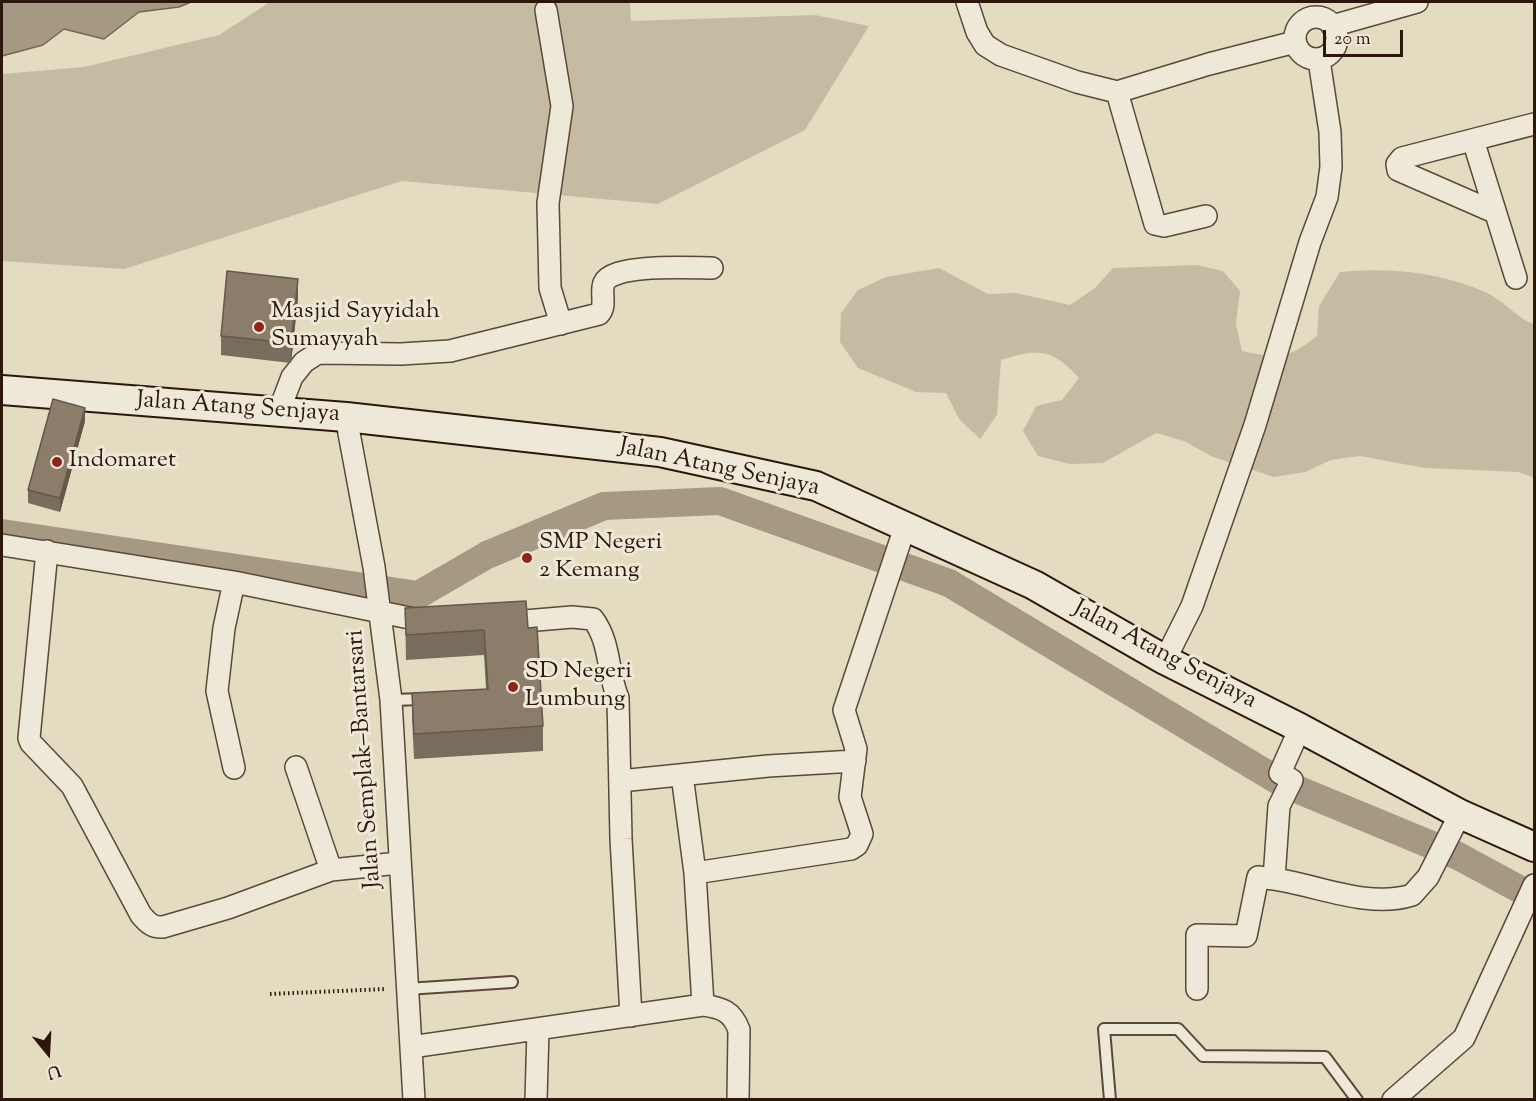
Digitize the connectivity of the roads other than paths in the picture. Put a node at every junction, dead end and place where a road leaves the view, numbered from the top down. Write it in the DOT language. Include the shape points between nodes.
graph roads {
  1 [pos="967,2"];
  2 [pos="1417,2"];
  3 [pos="1311,9"];
  4 [pos="546,10"];
  5 [pos="1332,26"];
  6 [pos="1295,42"];
  7 [pos="1319,60"];
  8 [pos="1117,92"];
  9 [pos="1534,124"];
  10 [pos="1473,140"];
  11 [pos="1494,212"];
  12 [pos="1206,216"];
  13 [pos="712,268"];
  14 [pos="1516,278"];
  15 [pos="561,324"];
  16 [pos="2,390"];
  17 [pos="279,411"];
  18 [pos="346,417"];
  19 [pos="903,532"];
  20 [pos="2,545"];
  21 [pos="47,551"];
  22 [pos="234,582"];
  23 [pos="380,613"];
  24 [pos="1165,660"];
  25 [pos="435,699"];
  26 [pos="390,700"];
  27 [pos="1300,728"];
  28 [pos="855,761"];
  29 [pos="296,767"];
  30 [pos="234,768"];
  31 [pos="682,775"];
  32 [pos="620,781"];
  33 [pos="1454,825"];
  34 [pos="1534,847"];
  35 [pos="399,863"];
  36 [pos="331,870"];
  37 [pos="695,873"];
  38 [pos="1274,879"];
  39 [pos="1534,885"];
  40 [pos="512,982"];
  41 [pos="407,988"];
  42 [pos="1197,989"];
  43 [pos="703,1005"];
  44 [pos="631,1016"];
  45 [pos="538,1029"];
  46 [pos="411,1047"];
  47 [pos="414,1100"];
  48 [pos="536,1100"];
  49 [pos="738,1100"];
  50 [pos="1110,1100"];
  51 [pos="1357,1100"];
  52 [pos="1394,1100"];
  1 -- 8 [label="street" via="985,45 1001,55"];
  2 -- 5 [label="street"];
  3 -- 5 [label="street"];
  3 -- 6 [label="street" via="1297,28"];
  4 -- 15 [label="street" via="562,106 548,203 549,288"];
  5 -- 7 [label="street" via="1335,47"];
  6 -- 7 [label="street" via="1299,52"];
  6 -- 8 [label="street"];
  7 -- 24 [label="street" via="1330,132 1327,197 1255,425 1192,606"];
  8 -- 12 [label="street" via="1155,224 1164,226"];
  9 -- 10 [label="street"];
  10 -- 11 [label="street"];
  10 -- 11 [label="street" via="1402,158 1396,167"];
  11 -- 14 [label="street"];
  13 -- 15 [label="street" via="658,268 610,276 604,283 602,313"];
  15 -- 17 [label="street" via="450,351 318,353 292,377"];
  16 -- 17 [label="main road, Jalan Atang Senjaya"];
  17 -- 18 [label="main road, Jalan Atang Senjaya"];
  18 -- 19 [label="main road, Jalan Atang Senjaya" via="660,452 816,486"];
  18 -- 23 [label="street, Jalan Semplak–Bantarsari"];
  19 -- 24 [label="main road, Jalan Atang Senjaya" via="1034,585"];
  19 -- 28 [label="street" via="844,710 856,745"];
  20 -- 21 [label="street"];
  21 -- 22 [label="street"];
  21 -- 36 [label="street" via="29,738 72,786 141,915 153,926 163,927"];
  22 -- 23 [label="street"];
  22 -- 30 [label="street" via="217,691"];
  23 -- 26 [label="street, Jalan Semplak–Bantarsari"];
  23 -- 32 [label="street" via="424,622 526,623 572,617 593,620 604,637 618,698"];
  24 -- 27 [label="main road, Jalan Atang Senjaya"];
  25 -- 26 [label="lane"];
  26 -- 35 [label="street, Jalan Semplak–Bantarsari"];
  27 -- 33 [label="main road, Jalan Atang Senjaya"];
  27 -- 38 [label="street" via="1280,772 1292,780 1279,806"];
  28 -- 31 [label="street"];
  28 -- 37 [label="street" via="850,797 862,834 857,845"];
  29 -- 36 [label="street"];
  31 -- 32 [label="street"];
  31 -- 37 [label="street"];
  32 -- 44 [label="street"];
  33 -- 34 [label="main road, Jalan Atang Senjaya"];
  33 -- 38 [label="street" via="1428,877 1412,895 1387,899 1342,894"];
  35 -- 36 [label="street"];
  35 -- 41 [label="street, Jalan Semplak–Bantarsari"];
  37 -- 43 [label="street"];
  38 -- 42 [label="street" via="1258,877 1246,936 1197,935"];
  39 -- 52 [label="street" via="1464,1038"];
  40 -- 41 [label="lane"];
  41 -- 46 [label="street, Jalan Semplak–Bantarsari"];
  43 -- 44 [label="street"];
  43 -- 49 [label="street" via="730,1012 736,1020"];
  44 -- 45 [label="street"];
  45 -- 46 [label="street"];
  45 -- 48 [label="street"];
  46 -- 47 [label="street, Jalan Semplak–Bantarsari"];
  50 -- 51 [label="lane" via="1104,1029 1178,1029 1203,1056 1325,1057"];
}
